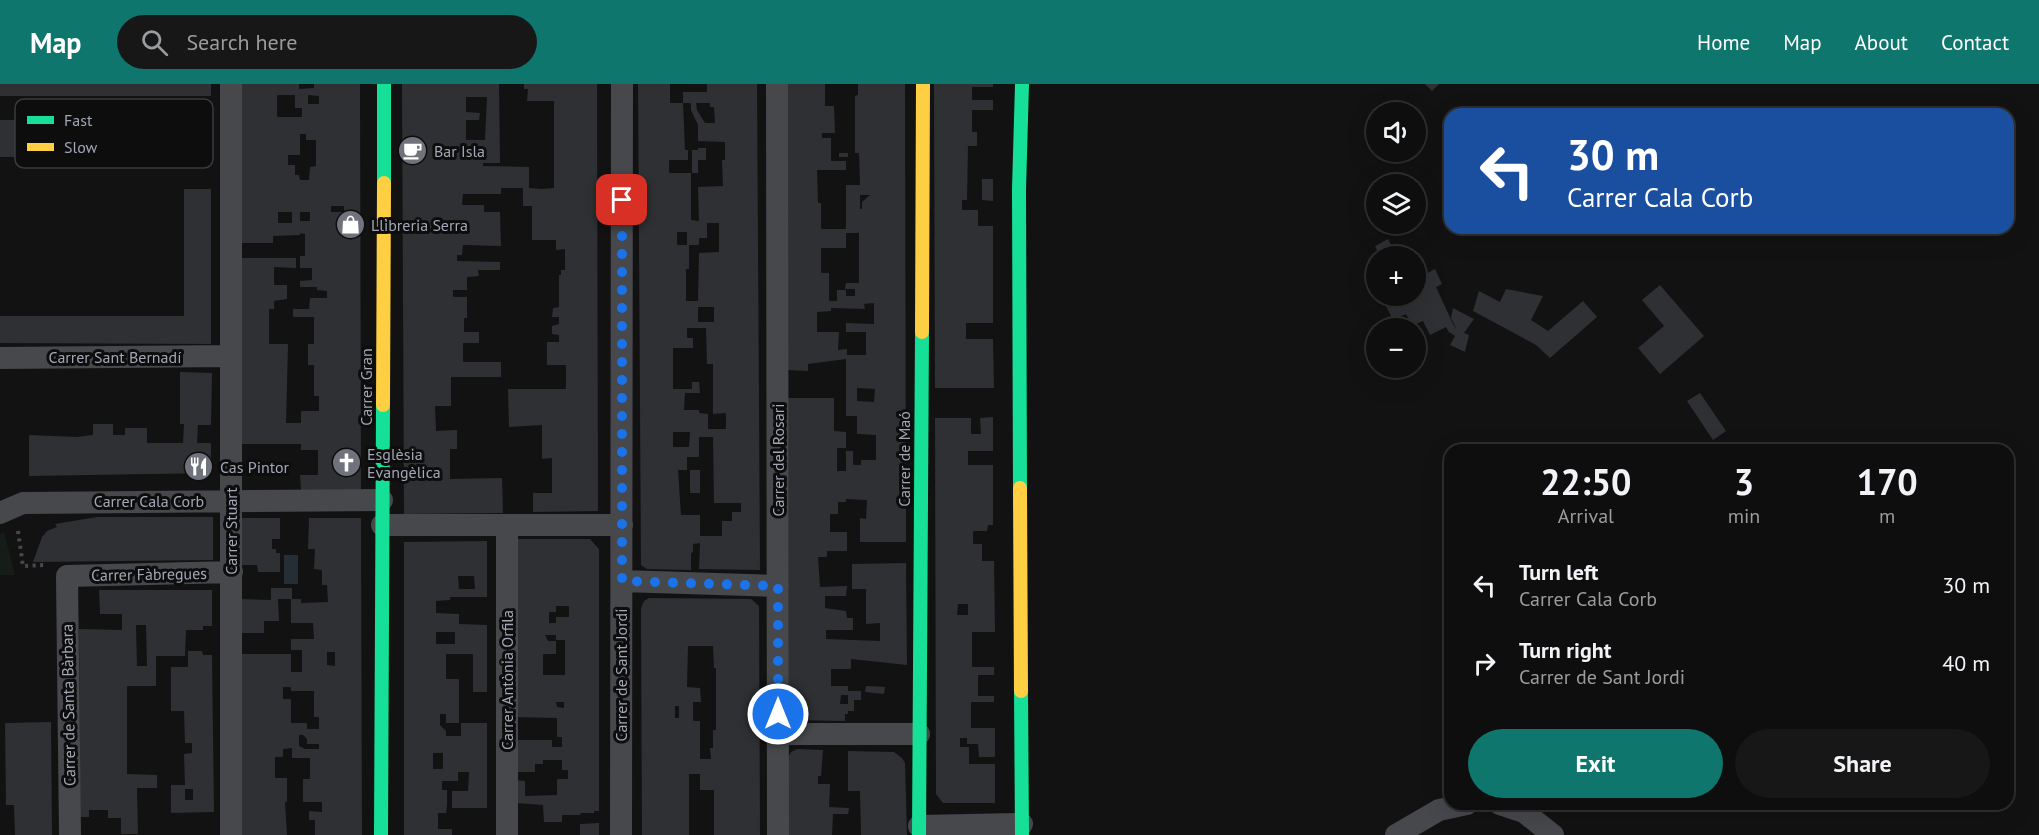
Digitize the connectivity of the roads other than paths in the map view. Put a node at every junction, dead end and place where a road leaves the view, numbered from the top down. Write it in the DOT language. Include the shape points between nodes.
graph roads {
  1 [pos="231,84"];
  2 [pos="384,84"];
  3 [pos="622,84"];
  4 [pos="777,84"];
  5 [pos="923,84"];
  6 [pos="1022,84"];
  7 [pos="230,356"];
  8 [pos="0,358"];
  9 [pos="382,500"];
  10 [pos="231,501"];
  11 [pos="11,508"];
  12 [pos="382,525"];
  13 [pos="507,525"];
  14 [pos="622,525"];
  15 [pos="232,572"];
  16 [pos="67,576"];
  17 [pos="622,581"];
  18 [pos="778,586"];
  19 [pos="778,734"];
  20 [pos="920,734"];
  21 [pos="1444,809"];
  22 [pos="1518,810"];
  23 [pos="1022,829"];
  24 [pos="919,830"];
  25 [pos="70,835"];
  26 [pos="231,835"];
  27 [pos="381,835"];
  28 [pos="507,835"];
  29 [pos="621,835"];
  30 [pos="778,835"];
  31 [pos="1396,835"];
  32 [pos="1553,835"];
  1 -- 7 [label="street, Carrer Stuart"];
  2 -- 9 [label="street, Carrer Gran"];
  3 -- 14 [label="street, Carrer de Sant Jordi"];
  4 -- 18 [label="street, Carrer del Rosari"];
  5 -- 20 [label="street, Carrer de Maó"];
  6 -- 23 [label="street" via="1019,189"];
  7 -- 8 [label="street, Carrer Sant Bernadí"];
  7 -- 10 [label="street, Carrer Stuart"];
  9 -- 10 [label="street, Carrer Cala Corb"];
  9 -- 12 [label="street, Carrer Gran"];
  10 -- 11 [label="street, Carrer Cala Corb"];
  10 -- 15 [label="street, Carrer Stuart"];
  12 -- 13 [label="street"];
  12 -- 27 [label="street, Carrer Gran"];
  13 -- 14 [label="street"];
  13 -- 28 [label="street, Carrer Antònia Orfila"];
  14 -- 17 [label="street, Carrer de Sant Jordi"];
  15 -- 16 [label="street, Carrer Fàbregues"];
  15 -- 26 [label="street, Carrer Stuart"];
  16 -- 25 [label="street, Carrer de Santa Bàrbara"];
  17 -- 18 [label="street"];
  17 -- 29 [label="street, Carrer de Sant Jordi"];
  18 -- 19 [label="street, Carrer del Rosari"];
  19 -- 20 [label="street"];
  19 -- 30 [label="street, Carrer del Rosari"];
  20 -- 24 [label="street, Carrer de Maó"];
  21 -- 31 [label="street"];
  22 -- 32 [label="street"];
  23 -- 24 [label="street"];
}
